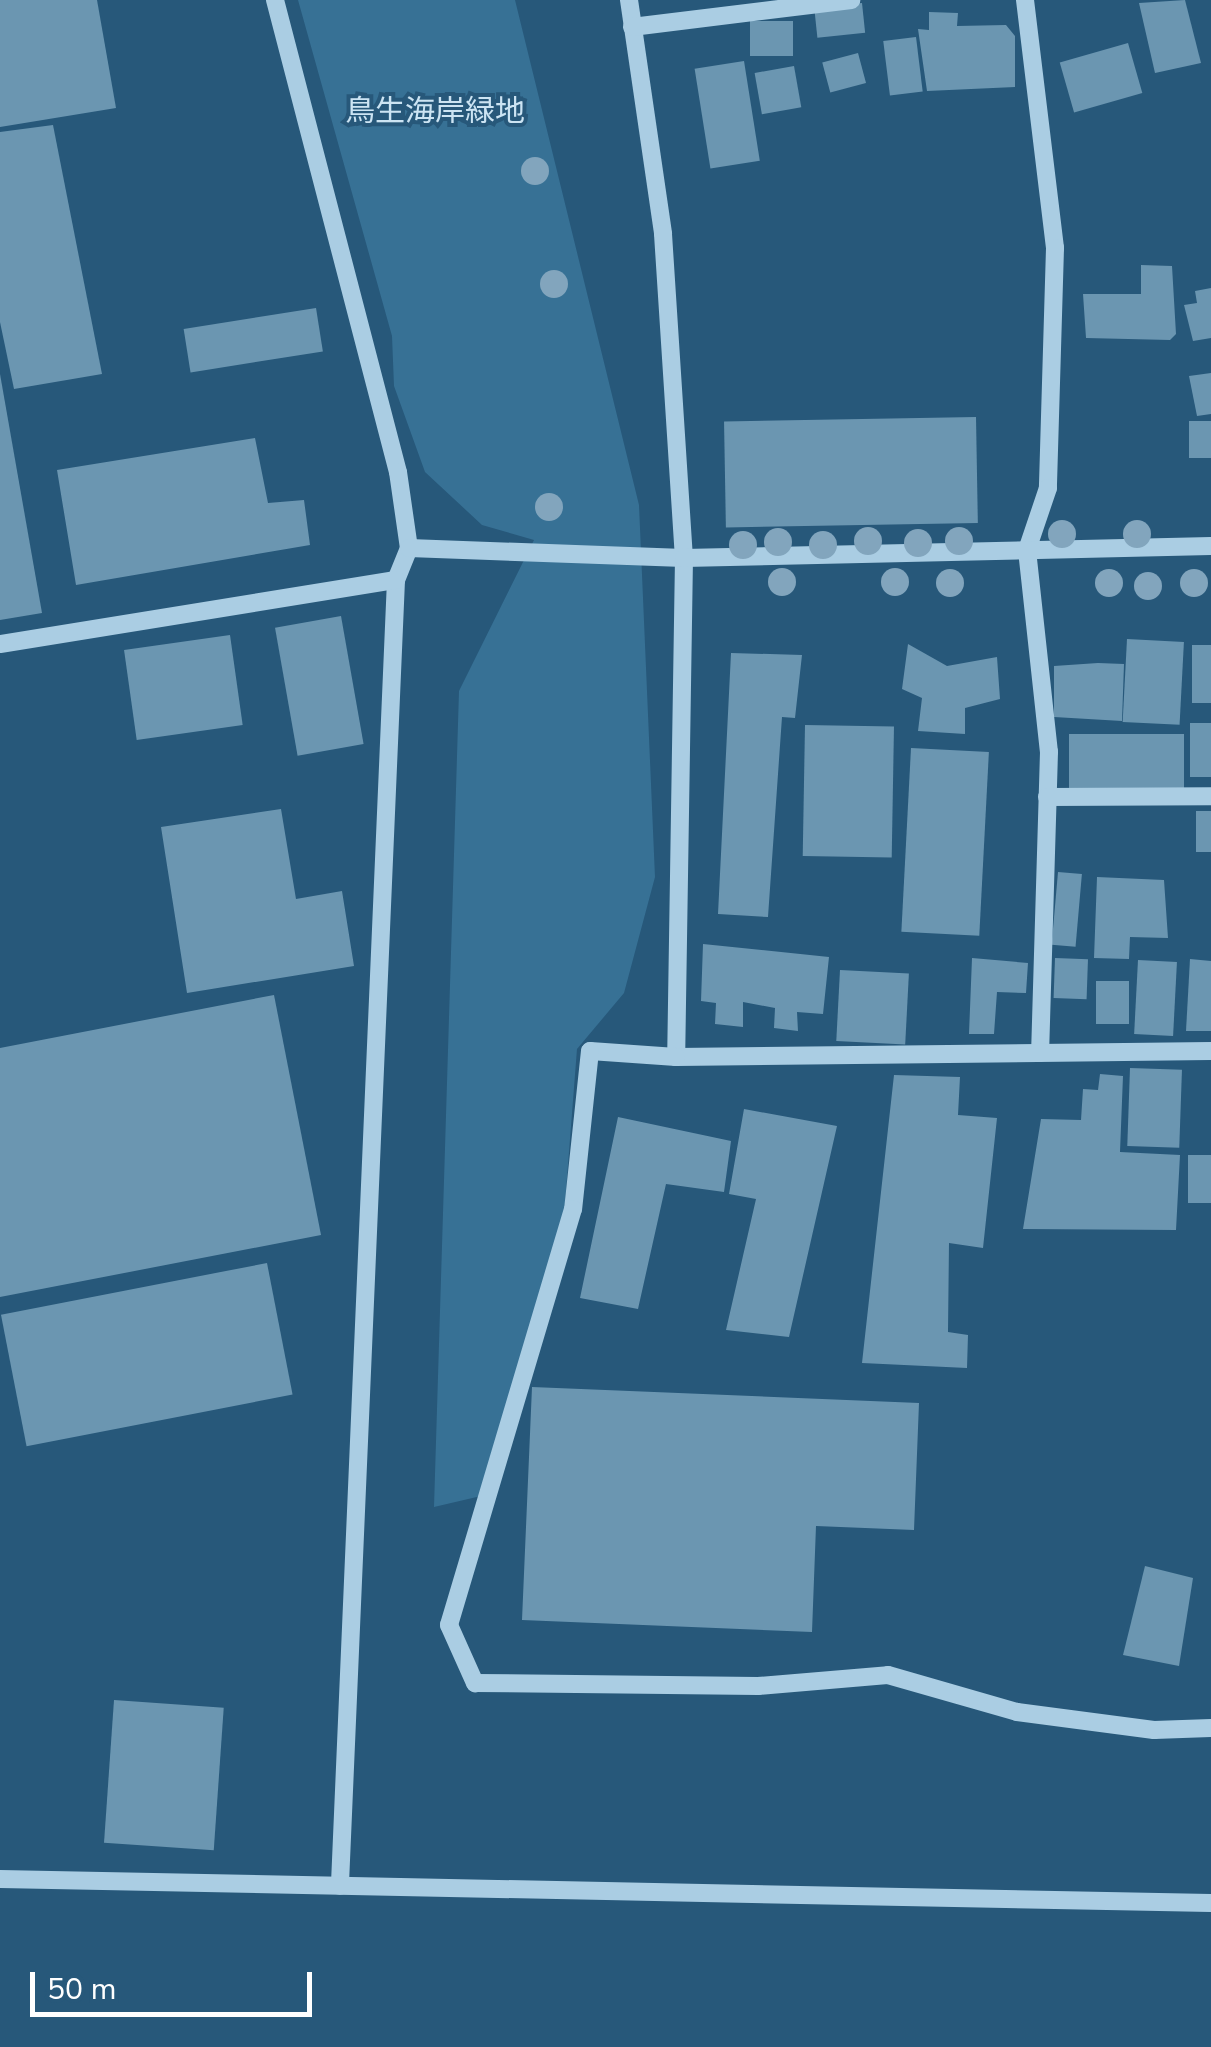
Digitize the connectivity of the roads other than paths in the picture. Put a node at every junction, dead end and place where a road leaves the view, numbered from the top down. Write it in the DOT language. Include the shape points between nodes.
graph roads {
  1 [pos="276,0"];
  2 [pos="629,0"];
  3 [pos="851,0"];
  4 [pos="1025,0"];
  5 [pos="632,28"];
  6 [pos="1211,546"];
  7 [pos="410,548"];
  8 [pos="1027,550"];
  9 [pos="684,558"];
  10 [pos="396,580"];
  11 [pos="0,644"];
  12 [pos="1211,796"];
  13 [pos="1047,797"];
  14 [pos="1211,1051"];
  15 [pos="1040,1053"];
  16 [pos="676,1057"];
  17 [pos="1211,1728"];
  18 [pos="0,1879"];
  19 [pos="340,1886"];
  20 [pos="1211,1903"];
  1 -- 7 [label="street" via="398,472"];
  2 -- 5 [label="street"];
  3 -- 5 [label="street"];
  4 -- 8 [label="street" via="1055,248 1048,488"];
  5 -- 9 [label="street" via="662,234"];
  6 -- 8 [label="street"];
  7 -- 9 [label="street"];
  7 -- 10 [label="street"];
  8 -- 9 [label="street"];
  8 -- 13 [label="street" via="1049,752"];
  9 -- 16 [label="street"];
  10 -- 11 [label="street"];
  10 -- 19 [label="street"];
  12 -- 13 [label="street"];
  13 -- 15 [label="street"];
  14 -- 15 [label="street"];
  15 -- 16 [label="street"];
  16 -- 17 [label="street" via="590,1051 573,1209 449,1625 476,1683 758,1686 888,1676 1018,1712 1154,1730"];
  18 -- 19 [label="street"];
  19 -- 20 [label="street"];
}
